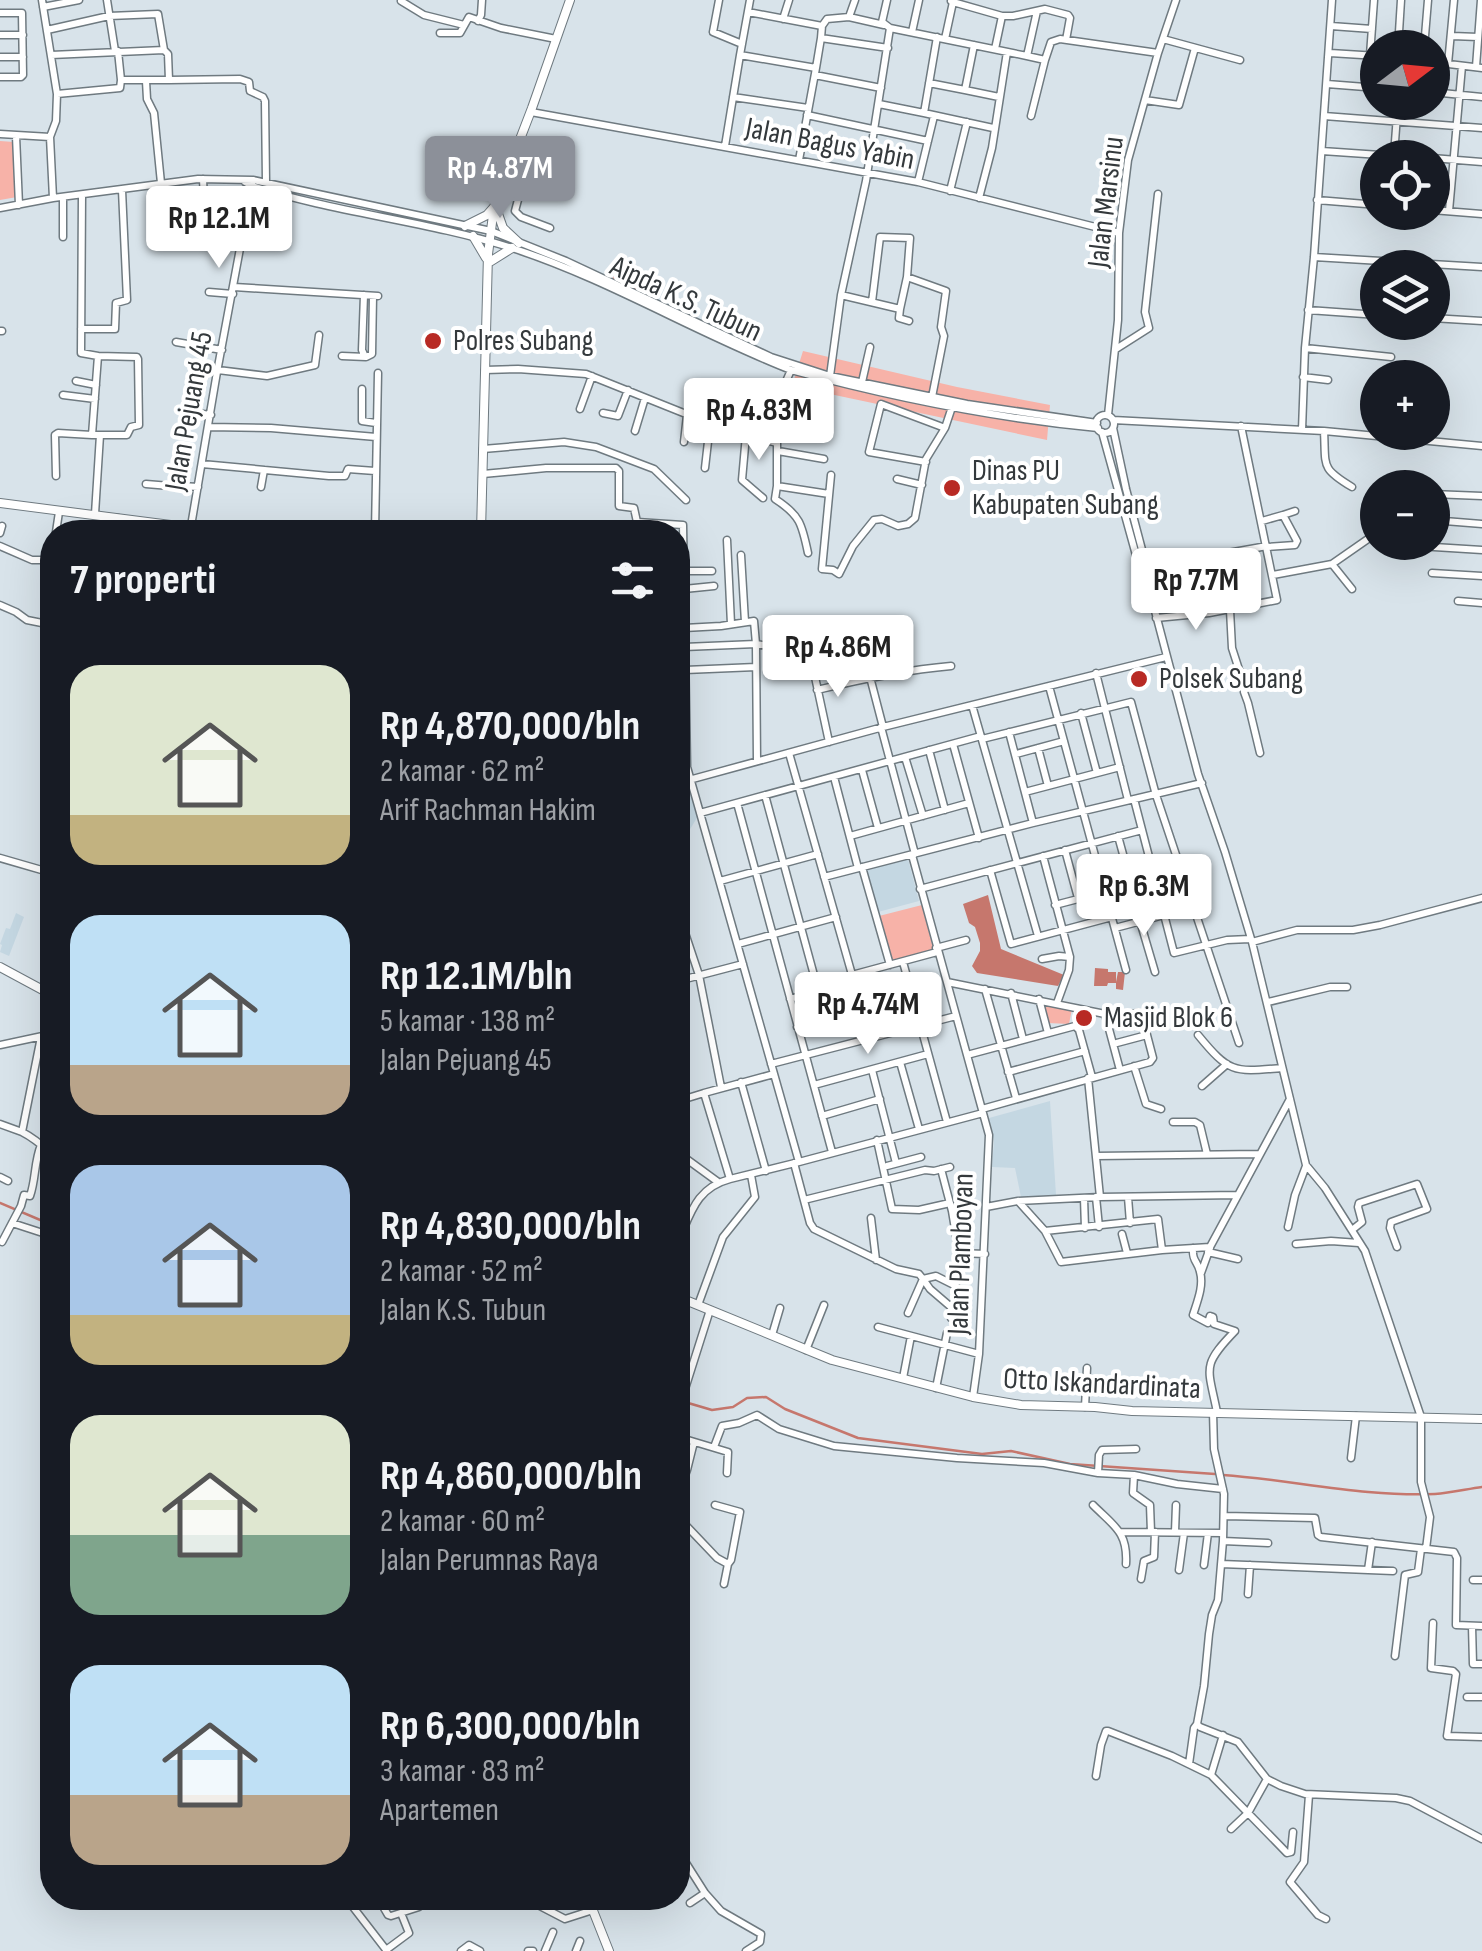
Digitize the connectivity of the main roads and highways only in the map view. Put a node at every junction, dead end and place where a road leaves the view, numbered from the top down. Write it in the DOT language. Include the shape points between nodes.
graph roads {
  1 [pos="570,0"];
  2 [pos="495,205"];
  3 [pos="464,226"];
  4 [pos="472,236"];
  5 [pos="488,263"];
  6 [pos="0,503"];
  7 [pos="130,520"];
  8 [pos="482,520"];
  9 [pos="0,967"];
  10 [pos="40,989"];
  11 [pos="690,1302"];
  12 [pos="1482,1418"];
  13 [pos="593,1910"];
  14 [pos="609,1951"];
  1 -- 2 [label="main road"];
  2 -- 3 [label="main road"];
  2 -- 5 [label="main road"];
  2 -- 5 [label="main road" via="516,246"];
  4 -- 5 [label="main road"];
  5 -- 8 [label="main road"];
  6 -- 7 [label="main road"];
  9 -- 10 [label="main road"];
  11 -- 12 [label="main road, Otto Iskandardinata" via="832,1360 973,1398 1132,1411"];
  13 -- 14 [label="main road"];
}
